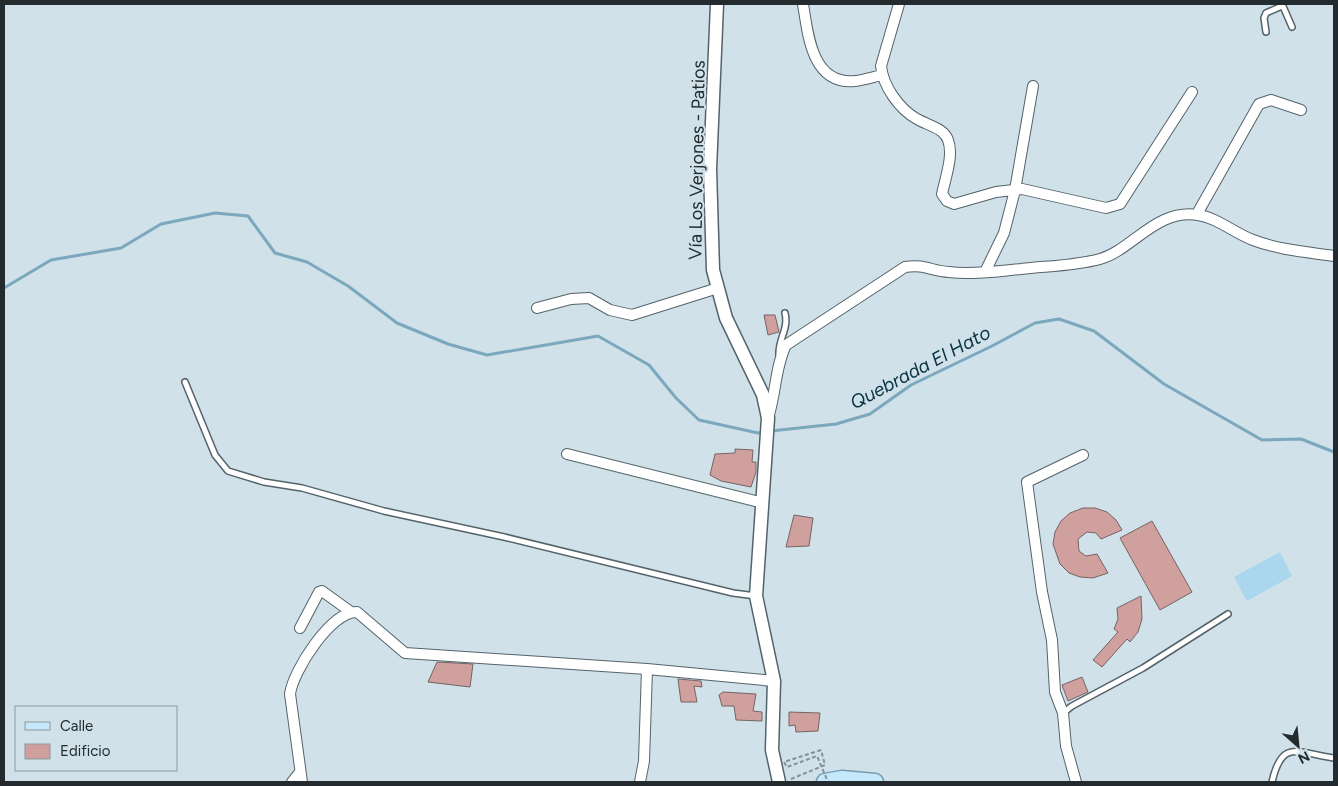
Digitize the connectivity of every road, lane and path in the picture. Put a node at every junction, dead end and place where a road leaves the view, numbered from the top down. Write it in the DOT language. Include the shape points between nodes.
graph roads {
  1 [pos="716,4"];
  2 [pos="803,4"];
  3 [pos="899,4"];
  4 [pos="1282,5"];
  5 [pos="1292,27"];
  6 [pos="1266,32"];
  7 [pos="882,75"];
  8 [pos="1033,86"];
  9 [pos="1192,92"];
  10 [pos="1301,110"];
  11 [pos="1015,190"];
  12 [pos="1197,214"];
  13 [pos="1334,256"];
  14 [pos="985,272"];
  15 [pos="718,288"];
  16 [pos="537,308"];
  17 [pos="785,314"];
  18 [pos="780,358"];
  19 [pos="185,382"];
  20 [pos="768,427"];
  21 [pos="567,454"];
  22 [pos="1083,456"];
  23 [pos="763,503"];
  24 [pos="756,596"];
  25 [pos="351,612"];
  26 [pos="1228,614"];
  27 [pos="300,628"];
  28 [pos="647,669"];
  29 [pos="774,681"];
  30 [pos="1063,713"];
  31 [pos="1334,758"];
  32 [pos="301,777"];
  33 [pos="292,782"];
  34 [pos="640,782"];
  35 [pos="779,782"];
  36 [pos="784,782"];
  37 [pos="827,782"];
  38 [pos="874,782"];
  39 [pos="1076,782"];
  40 [pos="1272,782"];
  1 -- 15 [label="street, Vía Los Verjones - Patios" via="710,169 713,270"];
  2 -- 7 [label="street" via="811,52 828,74 855,81"];
  3 -- 7 [label="street" via="881,66"];
  4 -- 5 [label="lane"];
  4 -- 6 [label="lane" via="1266,13"];
  7 -- 11 [label="street" via="898,104 916,119 941,131 948,139 950,150 942,194 947,201 954,204"];
  8 -- 11 [label="street"];
  9 -- 11 [label="street" via="1120,204 1106,208"];
  10 -- 12 [label="street" via="1271,100 1259,104"];
  11 -- 14 [label="street" via="1004,233"];
  12 -- 13 [label="street" via="1252,240 1278,248"];
  12 -- 14 [label="street" via="1156,223 1101,259"];
  14 -- 18 [label="street" via="949,272 920,264 905,267 786,345"];
  15 -- 16 [label="street" via="632,315 610,310 589,298"];
  15 -- 20 [label="street, Vía Los Verjones - Patios" via="726,318 763,395"];
  17 -- 18 [label="lane" via="787,326 778,344"];
  18 -- 20 [label="street"];
  19 -- 24 [label="lane" via="215,455 228,471 384,511"];
  20 -- 23 [label="street, Vía Los Verjones - Patios"];
  21 -- 23 [label="street"];
  22 -- 30 [label="street" via="1028,482 1042,592 1052,640 1055,692"];
  23 -- 24 [label="street, Vía Los Verjones - Patios"];
  24 -- 29 [label="street, Vía Los Verjones - Patios"];
  25 -- 27 [label="street" via="322,591"];
  25 -- 28 [label="street" via="357,612 405,653"];
  25 -- 32 [label="street" via="326,628 291,682"];
  26 -- 30 [label="lane"];
  28 -- 29 [label="street"];
  28 -- 34 [label="street" via="644,761"];
  29 -- 35 [label="street, Vía Los Verjones - Patios" via="772,750"];
  30 -- 39 [label="street" via="1066,746"];
  31 -- 40 [label="lane" via="1290,751 1282,755 1276,765"];
  32 -- 33 [label="street"];
  36 -- 37 [label="path, bridge" via="825,765 821,750 784,762 787,767 817,756"];
  37 -- 38 [label="main road" via="842,778"];
}
